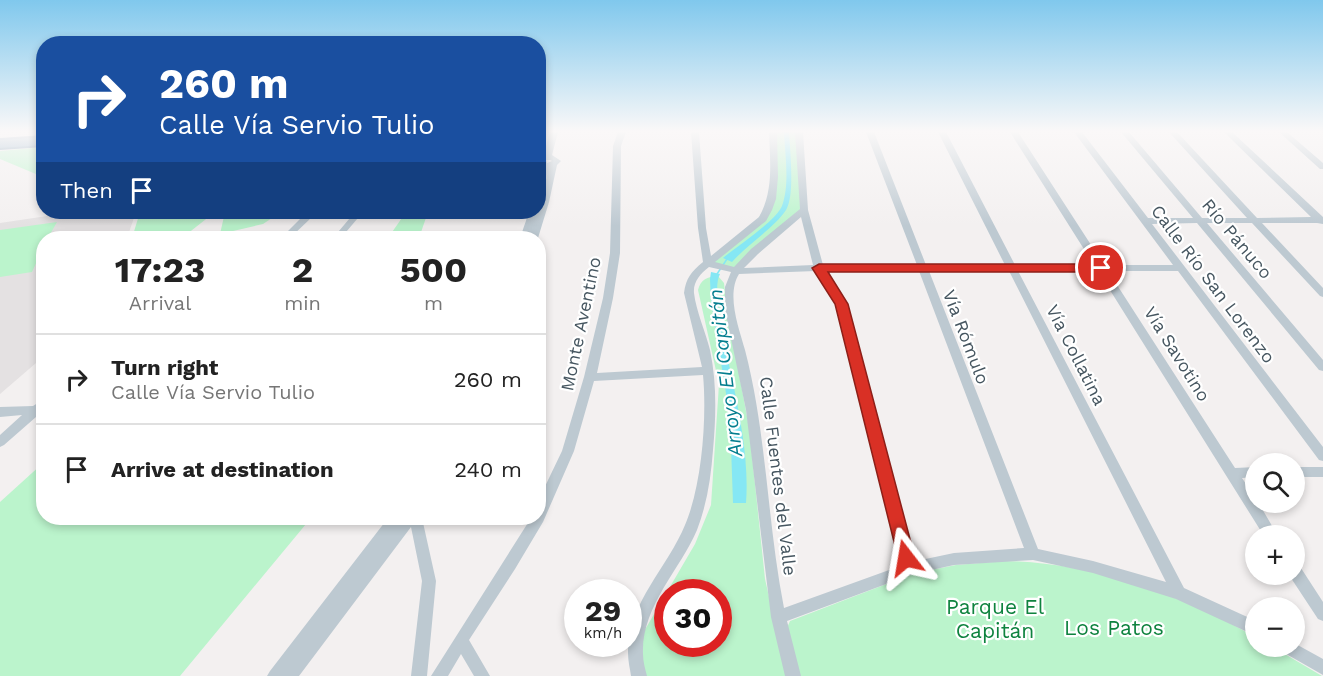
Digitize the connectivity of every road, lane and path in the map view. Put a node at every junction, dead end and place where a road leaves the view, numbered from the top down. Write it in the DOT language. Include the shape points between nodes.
graph roads {
  1 [pos="549,164"];
  2 [pos="617,164"];
  3 [pos="697,164"];
  4 [pos="773,164"];
  5 [pos="801,164"];
  6 [pos="882,164"];
  7 [pos="958,164"];
  8 [pos="1034,164"];
  9 [pos="1102,164"];
  10 [pos="1152,164"];
  11 [pos="1202,164"];
  12 [pos="1261,164"];
  13 [pos="546,192"];
  14 [pos="804,210"];
  15 [pos="305,219"];
  16 [pos="353,219"];
  17 [pos="362,219"];
  18 [pos="1145,221"];
  19 [pos="1201,221"];
  20 [pos="1256,221"];
  21 [pos="1322,222"];
  22 [pos="292,231"];
  23 [pos="343,231"];
  24 [pos="351,231"];
  25 [pos="708,264"];
  26 [pos="819,268"];
  27 [pos="1011,268"];
  28 [pos="1101,268"];
  29 [pos="1180,268"];
  30 [pos="922,269"];
  31 [pos="738,271"];
  32 [pos="1323,294"];
  33 [pos="1323,368"];
  34 [pos="708,371"];
  35 [pos="590,378"];
  36 [pos="36,406"];
  37 [pos="36,409"];
  38 [pos="0,412"];
  39 [pos="0,442"];
  40 [pos="1323,456"];
  41 [pos="1323,471"];
  42 [pos="1245,472"];
  43 [pos="1305,472"];
  44 [pos="1231,473"];
  45 [pos="546,499"];
  46 [pos="390,525"];
  47 [pos="405,525"];
  48 [pos="417,525"];
  49 [pos="533,525"];
  50 [pos="1265,525"];
  51 [pos="1033,554"];
  52 [pos="913,568"];
  53 [pos="1304,585"];
  54 [pos="1179,593"];
  55 [pos="1323,614"];
  56 [pos="778,616"];
  57 [pos="1245,624"];
  58 [pos="460,640"];
  59 [pos="422,656"];
  60 [pos="1305,657"];
  61 [pos="1323,667"];
  62 [pos="440,675"];
  63 [pos="275,676"];
  64 [pos="290,676"];
  65 [pos="419,676"];
  66 [pos="482,676"];
  67 [pos="639,676"];
  68 [pos="793,676"];
  1 -- 13 [label="street"];
  2 -- 35 [label="street, Monte Aventino" via="614,261"];
  3 -- 25 [label="street"];
  4 -- 25 [label="street" via="773,196 767,212"];
  5 -- 14 [label="street"];
  6 -- 30 [label="street, Vía Rómulo"];
  7 -- 27 [label="street, Vía Collatina"];
  8 -- 28 [label="street, Vía Savotino"];
  9 -- 18 [label="street, Calle Río San Lorenzo"];
  10 -- 19 [label="street, Río Pánuco"];
  11 -- 20 [label="street"];
  12 -- 21 [label="street"];
  14 -- 26 [label="street"];
  14 -- 31 [label="street, Calle Fuentes del Valle"];
  15 -- 22 [label="street"];
  16 -- 23 [label="street"];
  17 -- 24 [label="street"];
  18 -- 19 [label="street"];
  18 -- 29 [label="street, Calle Río San Lorenzo"];
  19 -- 20 [label="street"];
  19 -- 33 [label="street, Río Pánuco"];
  20 -- 21 [label="street"];
  20 -- 32 [label="street"];
  25 -- 31 [label="street"];
  25 -- 34 [label="street" via="693,276 689,288"];
  26 -- 30 [label="street"];
  26 -- 31 [label="street"];
  26 -- 52 [label="street" via="841,304 906,558"];
  27 -- 28 [label="street"];
  27 -- 30 [label="street"];
  27 -- 54 [label="street, Vía Collatina"];
  28 -- 29 [label="street"];
  28 -- 44 [label="street, Vía Savotino"];
  29 -- 40 [label="street, Calle Río San Lorenzo"];
  30 -- 51 [label="street, Vía Rómulo"];
  31 -- 56 [label="street, Calle Fuentes del Valle" via="730,288 731,308 754,414"];
  34 -- 35 [label="street"];
  34 -- 67 [label="street" via="699,505 642,618 635,646"];
  35 -- 45 [label="street, Monte Aventino" via="568,451"];
  36 -- 38 [label="street"];
  37 -- 39 [label="street"];
  41 -- 43 [label="street"];
  42 -- 44 [label="street"];
  44 -- 50 [label="street, Vía Savotino"];
  46 -- 63 [label="street"];
  47 -- 64 [label="street"];
  48 -- 59 [label="street" via="429,581"];
  49 -- 58 [label="street, Monte Aventino"];
  51 -- 52 [label="street" via="954,559"];
  51 -- 54 [label="street"];
  52 -- 56 [label="street"];
  53 -- 55 [label="street"];
  54 -- 57 [label="street"];
  56 -- 68 [label="street, Calle Fuentes del Valle"];
  58 -- 62 [label="street, Monte Aventino"];
  58 -- 66 [label="street"];
  59 -- 62 [label="street" via="427,671"];
  59 -- 65 [label="street"];
  60 -- 61 [label="street"];
}
